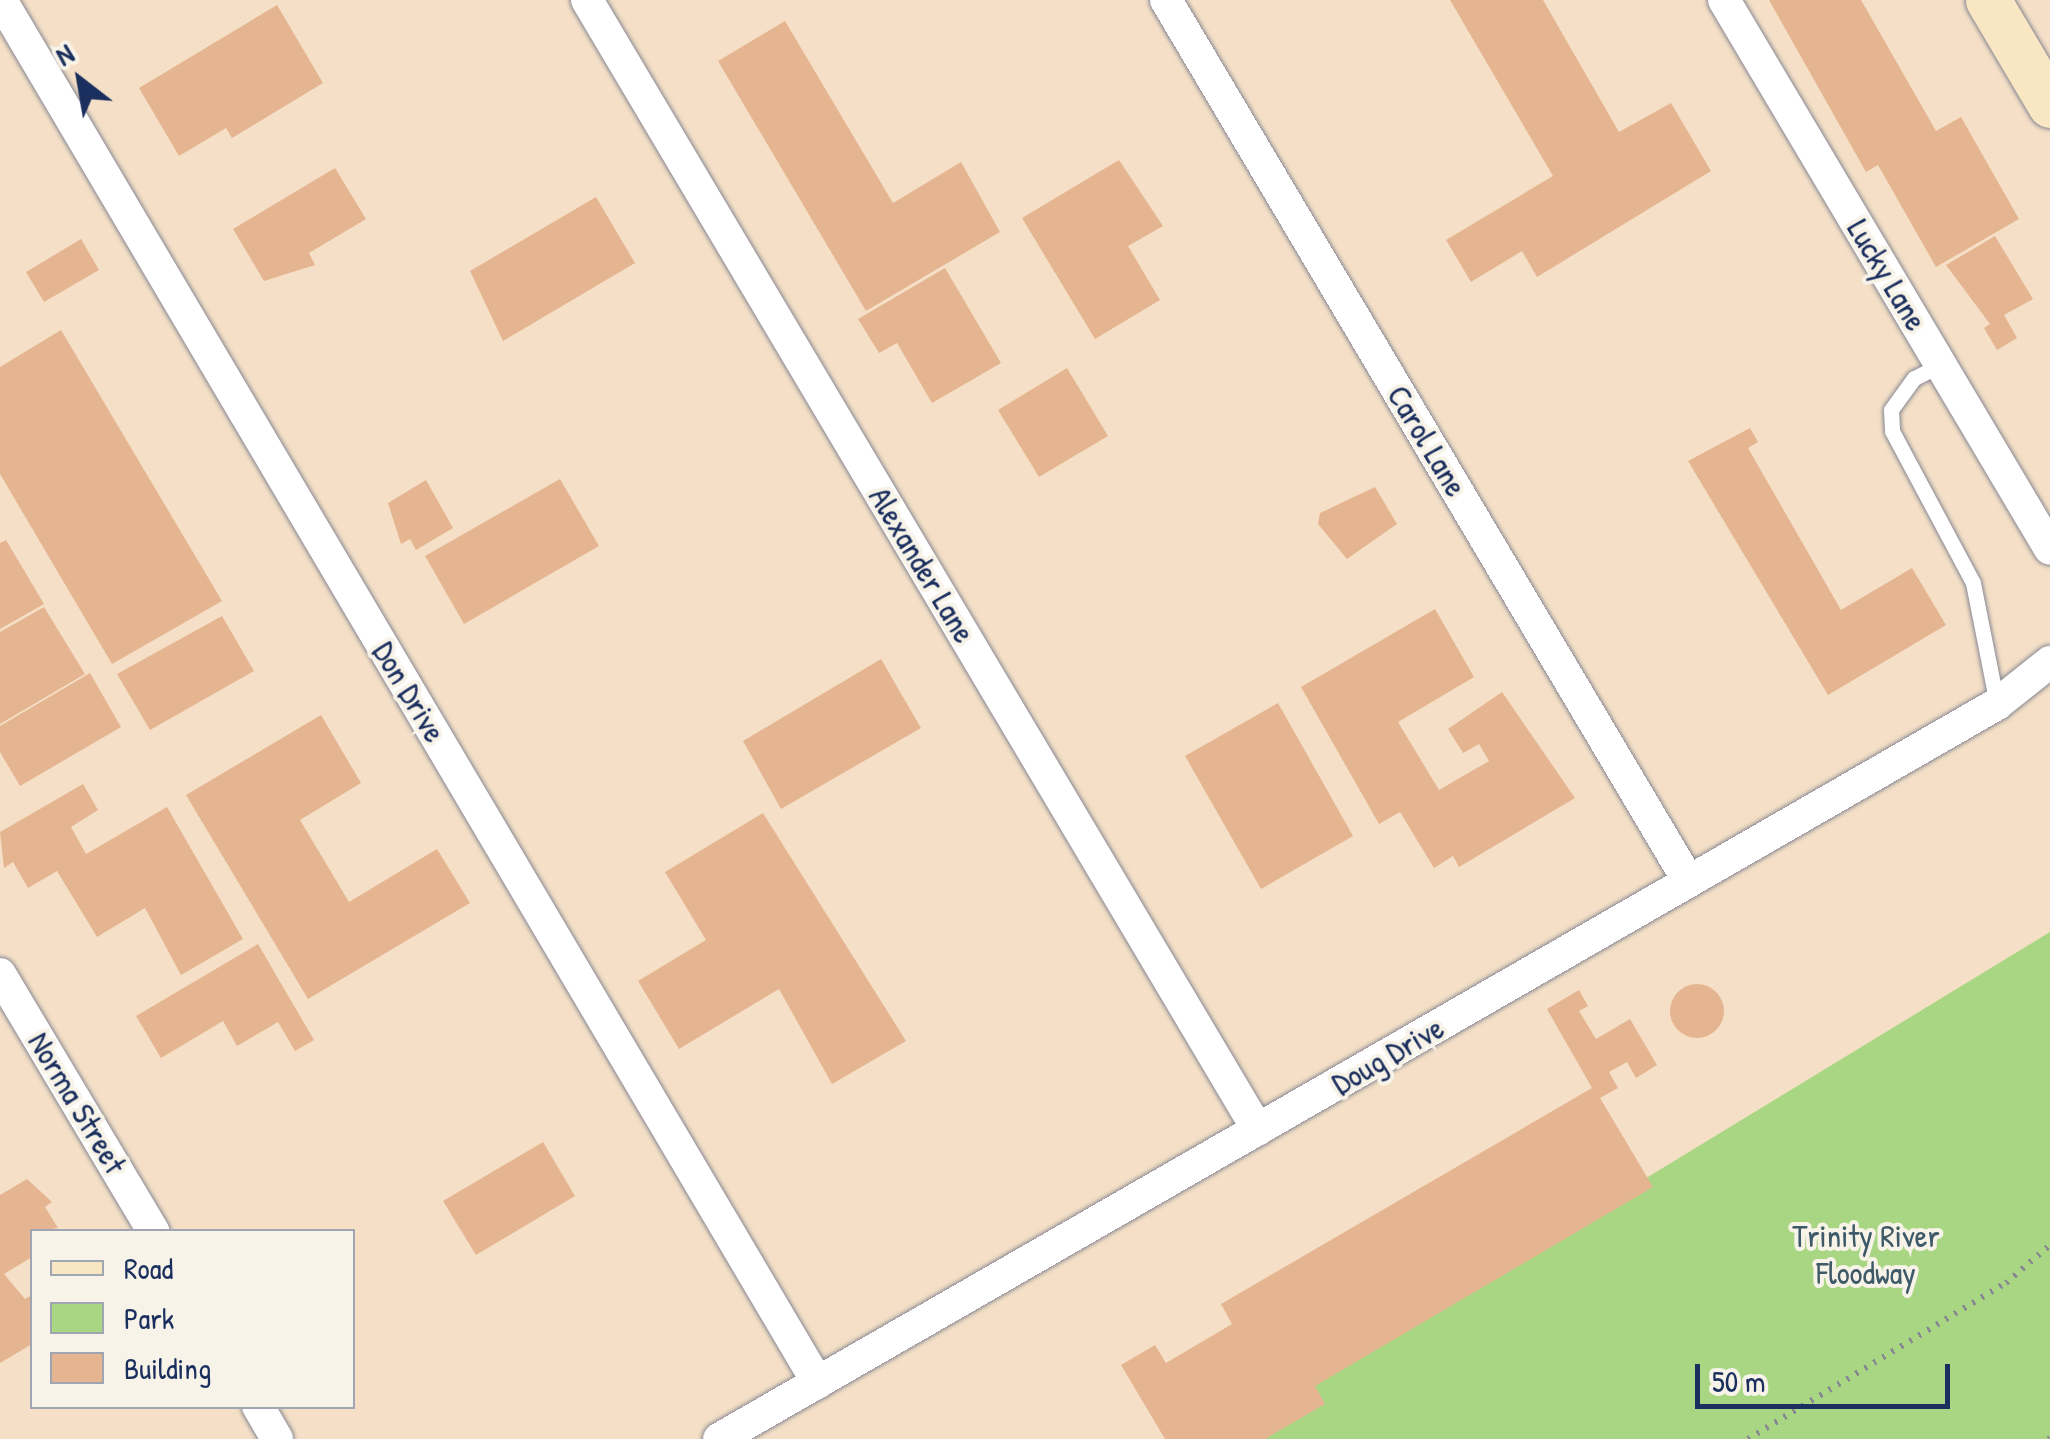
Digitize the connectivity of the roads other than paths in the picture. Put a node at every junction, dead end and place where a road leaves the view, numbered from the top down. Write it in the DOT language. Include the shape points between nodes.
graph roads {
  1 [pos="1,0"];
  2 [pos="587,0"];
  3 [pos="1166,0"];
  4 [pos="1724,0"];
  5 [pos="1988,0"];
  6 [pos="2050,105"];
  7 [pos="1940,365"];
  8 [pos="2050,549"];
  9 [pos="2050,662"];
  10 [pos="1997,704"];
  11 [pos="1689,882"];
  12 [pos="0,974"];
  13 [pos="1258,1130"];
  14 [pos="152,1229"];
  15 [pos="818,1383"];
  16 [pos="260,1409"];
  17 [pos="277,1439"];
  18 [pos="718,1439"];
  1 -- 15 [label="street, Don Drive"];
  2 -- 13 [label="street, Alexander Lane"];
  3 -- 11 [label="street, Carol Lane"];
  4 -- 7 [label="street, Lucky Lane"];
  5 -- 6 [label="main road"];
  7 -- 8 [label="street, Lucky Lane"];
  7 -- 10 [label="lane" via="1903,394 1892,431 1973,583"];
  9 -- 10 [label="street, Doug Drive"];
  10 -- 11 [label="street, Doug Drive"];
  11 -- 13 [label="street, Doug Drive"];
  12 -- 14 [label="street, Norma Street"];
  13 -- 15 [label="street, Doug Drive"];
  15 -- 18 [label="street, Doug Drive"];
  16 -- 17 [label="street"];
}
